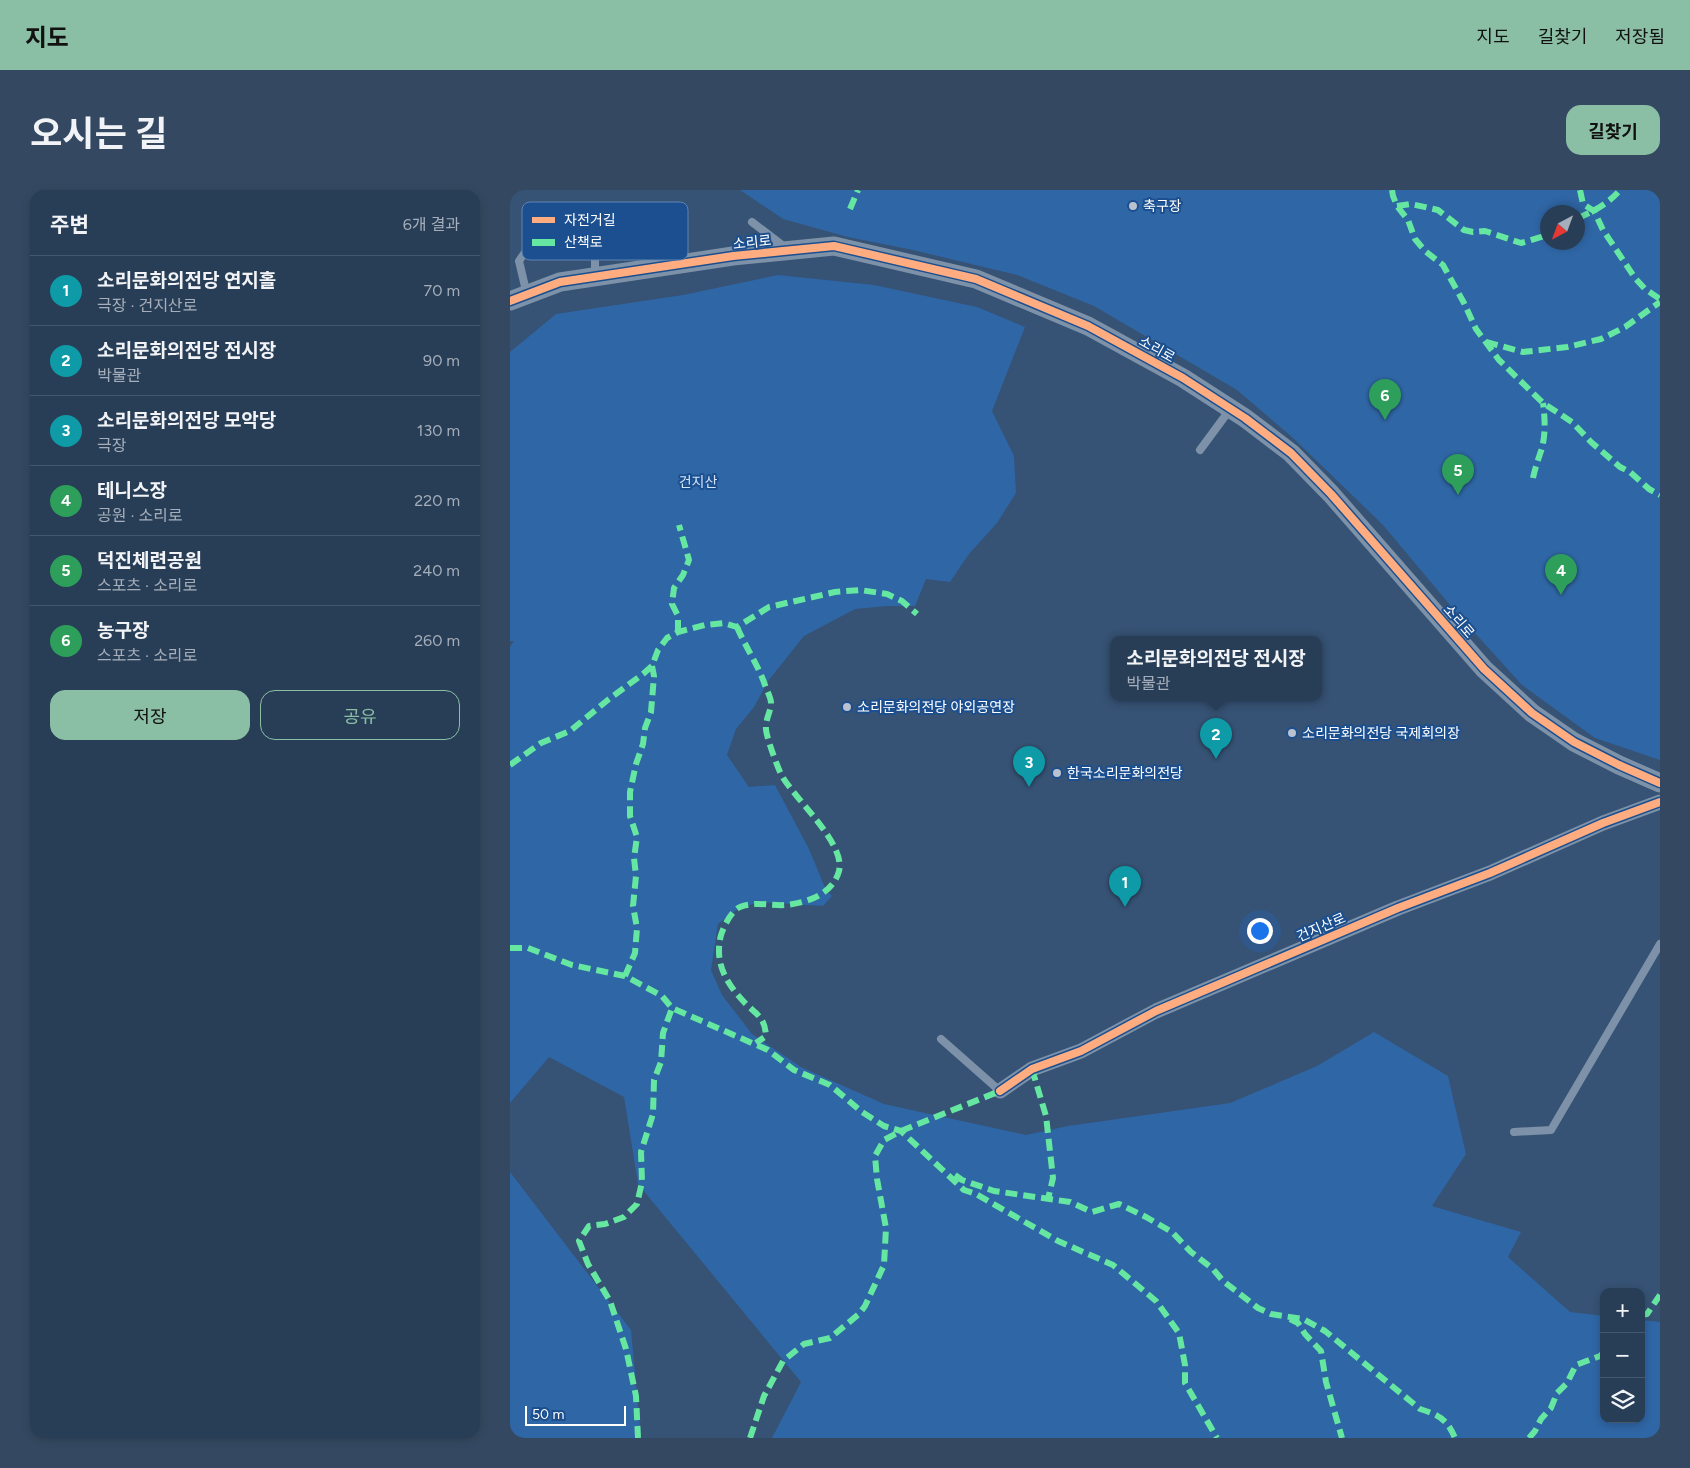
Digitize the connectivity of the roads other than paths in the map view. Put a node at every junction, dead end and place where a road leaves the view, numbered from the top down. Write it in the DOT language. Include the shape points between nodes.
graph roads {
  1 [pos="752,222"];
  2 [pos="790,251"];
  3 [pos="522,257"];
  4 [pos="595,260"];
  5 [pos="595,277"];
  6 [pos="518,298"];
  7 [pos="1231,408"];
  8 [pos="1200,450"];
  9 [pos="1660,783"];
  10 [pos="1660,802"];
  11 [pos="1660,944"];
  12 [pos="941,1039"];
  13 [pos="1000,1091"];
  14 [pos="1514,1132"];
  1 -- 2 [label="lane"];
  2 -- 5 [label="street, 소리로" via="733,256"];
  2 -- 7 [label="street, 소리로" via="834,246 976,279 1088,326"];
  3 -- 6 [label="lane" via="519,261"];
  4 -- 5 [label="lane"];
  5 -- 6 [label="street, 소리로" via="560,282"];
  7 -- 8 [label="lane"];
  7 -- 9 [label="street, 소리로" via="1298,460 1484,669 1532,713 1574,742"];
  10 -- 13 [label="street, 건지산로" via="1398,908 1166,1007 1080,1050 1032,1069"];
  11 -- 14 [label="lane" via="1551,1130"];
  12 -- 13 [label="lane, 건지산로"];
}
